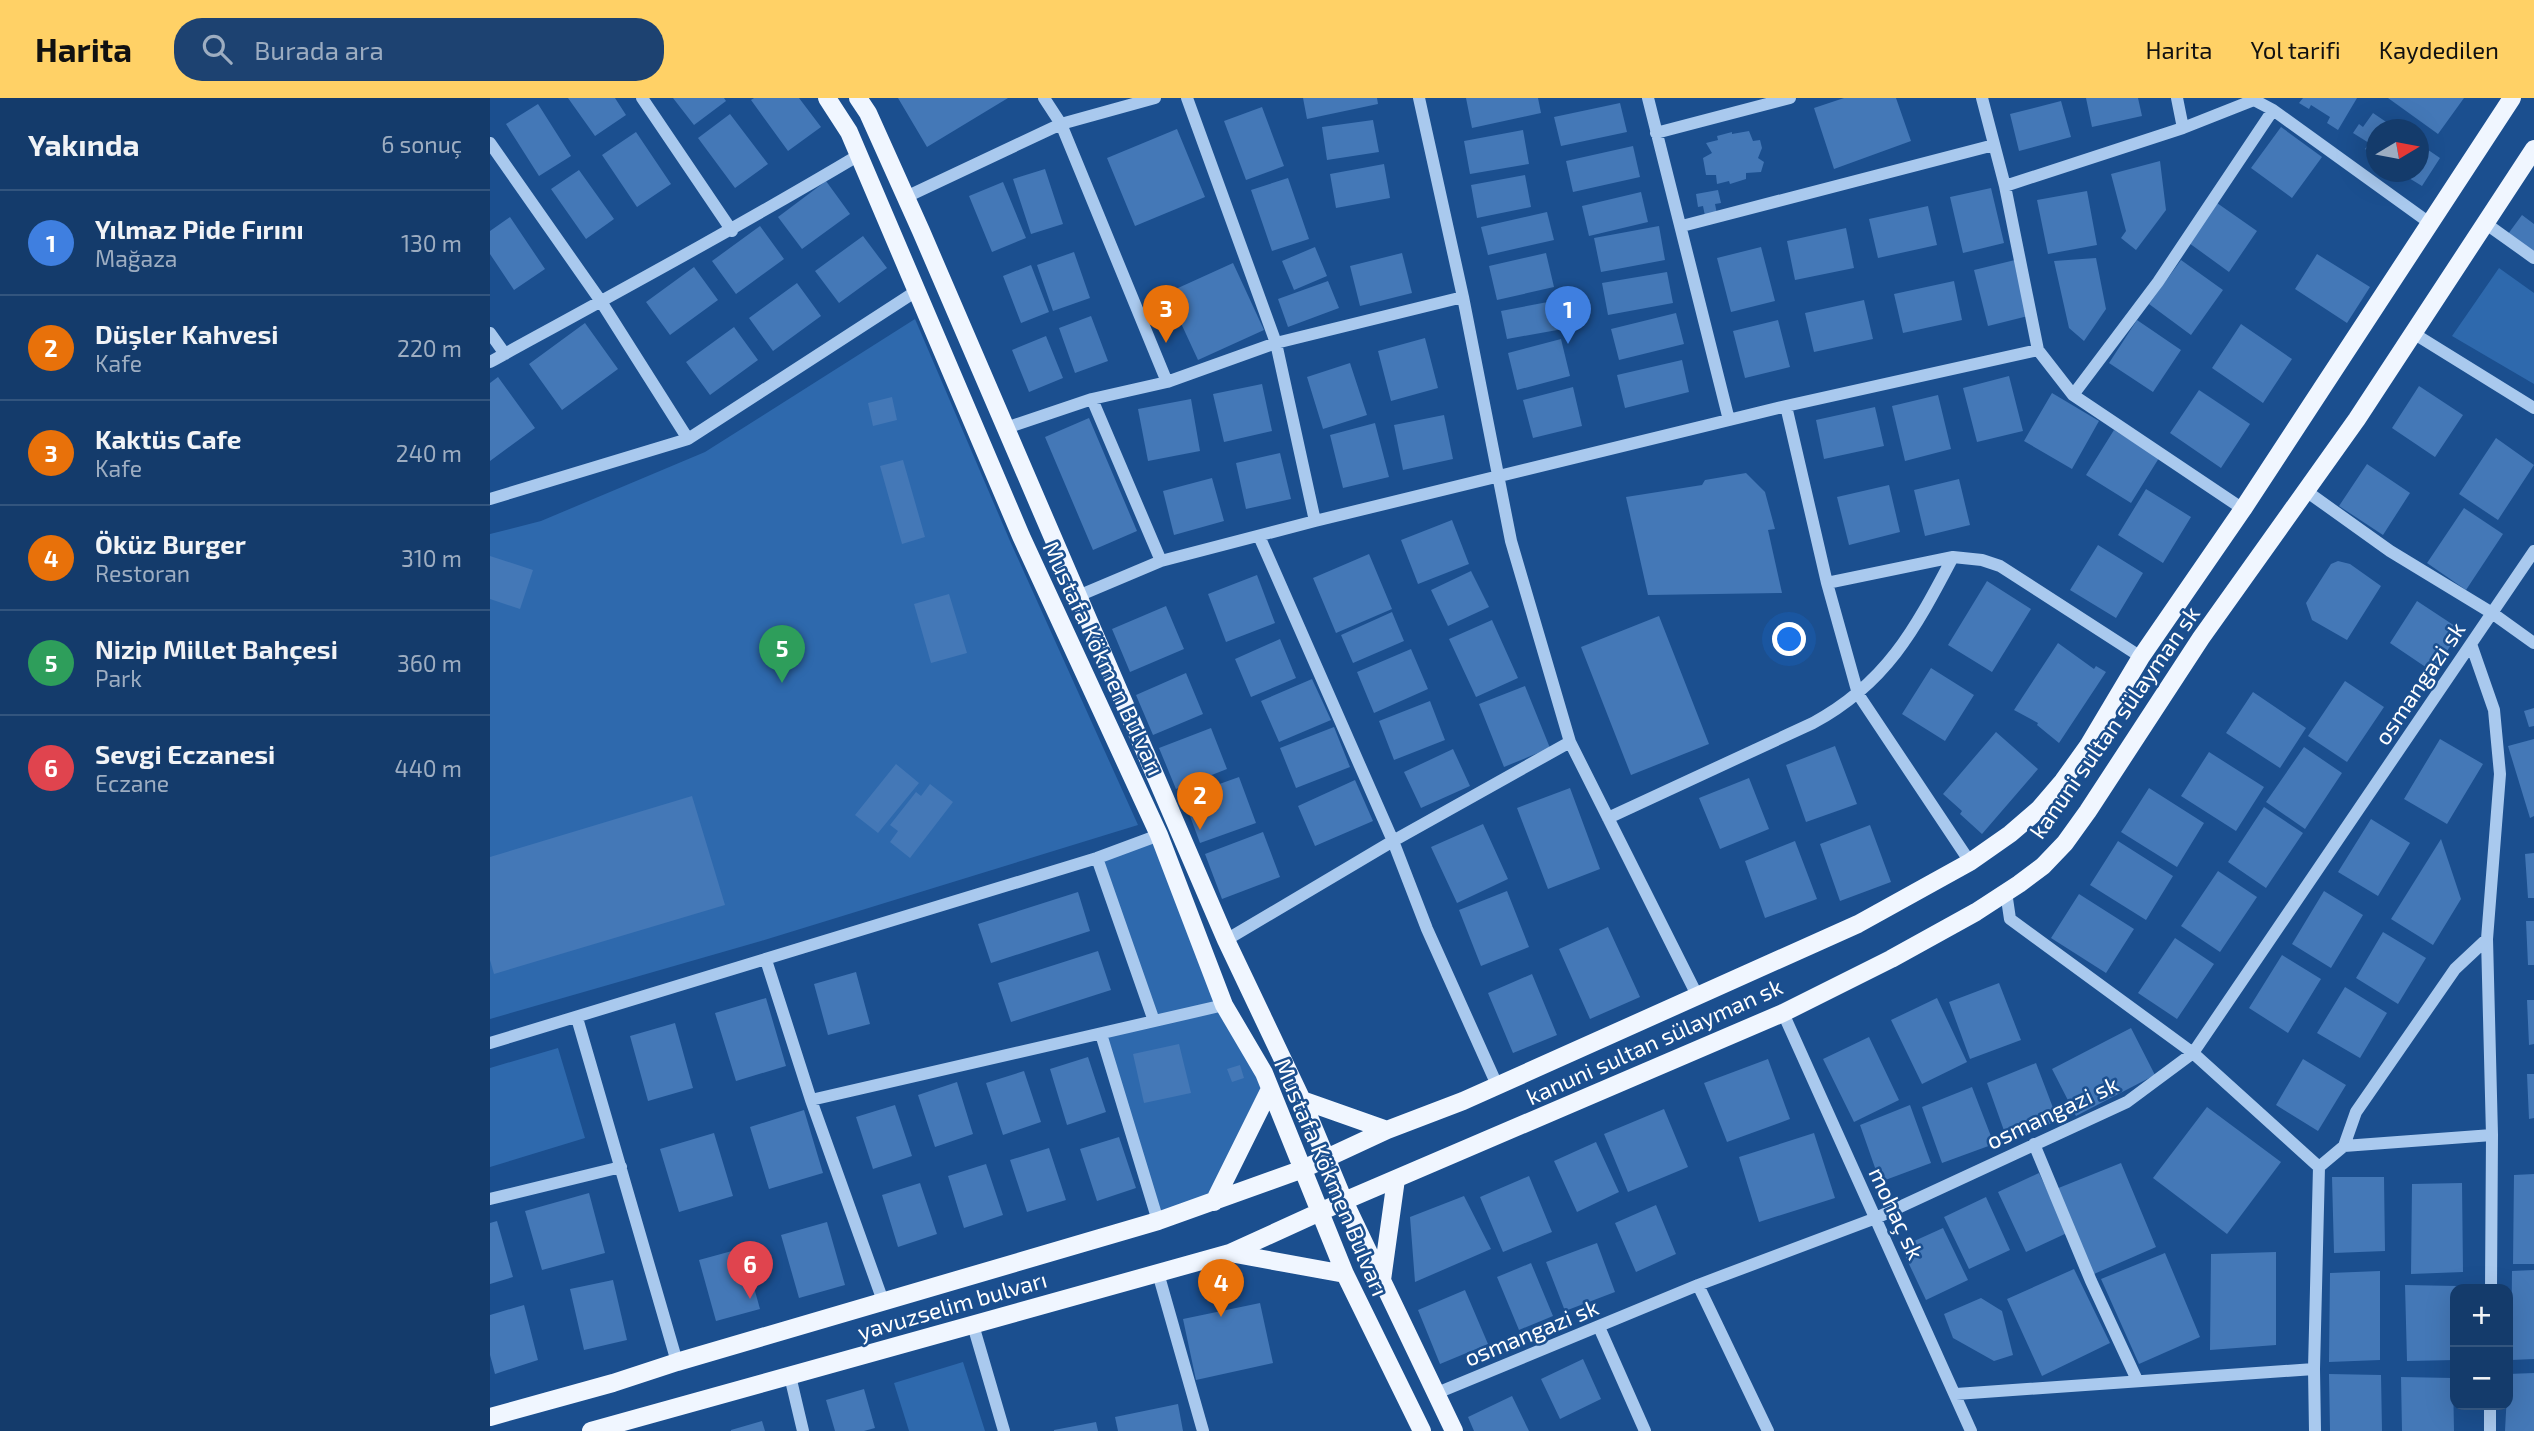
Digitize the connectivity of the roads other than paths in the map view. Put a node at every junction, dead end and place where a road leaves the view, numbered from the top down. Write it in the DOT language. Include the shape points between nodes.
graph roads {
  1 [pos="642,98"];
  2 [pos="827,98"];
  3 [pos="1044,98"];
  4 [pos="1155,98"];
  5 [pos="1187,98"];
  6 [pos="1419,98"];
  7 [pos="1648,98"];
  8 [pos="1790,98"];
  9 [pos="1982,98"];
  10 [pos="2176,98"];
  11 [pos="2512,98"];
  12 [pos="2255,99"];
  13 [pos="863,106"];
  14 [pos="2273,110"];
  15 [pos="1061,124"];
  16 [pos="2183,128"];
  17 [pos="1656,133"];
  18 [pos="490,143"];
  19 [pos="1994,145"];
  20 [pos="2534,149"];
  21 [pos="859,155"];
  22 [pos="2005,186"];
  23 [pos="906,197"];
  24 [pos="2485,223"];
  25 [pos="2431,224"];
  26 [pos="1682,226"];
  27 [pos="732,230"];
  28 [pos="2534,258"];
  29 [pos="918,290"];
  30 [pos="1463,297"];
  31 [pos="600,300"];
  32 [pos="490,333"];
  33 [pos="2413,333"];
  34 [pos="1276,343"];
  35 [pos="2038,349"];
  36 [pos="505,354"];
  37 [pos="490,362"];
  38 [pos="1167,382"];
  39 [pos="2073,395"];
  40 [pos="1092,399"];
  41 [pos="1786,406"];
  42 [pos="2534,408"];
  43 [pos="1729,420"];
  44 [pos="1006,428"];
  45 [pos="688,439"];
  46 [pos="1496,475"];
  47 [pos="2305,491"];
  48 [pos="490,499"];
  49 [pos="2243,509"];
  50 [pos="1315,521"];
  51 [pos="1259,536"];
  52 [pos="2534,551"];
  53 [pos="1953,557"];
  54 [pos="1161,561"];
  55 [pos="1827,583"];
  56 [pos="1078,596"];
  57 [pos="2492,613"];
  58 [pos="2534,643"];
  59 [pos="2471,644"];
  60 [pos="2141,657"];
  61 [pos="1858,694"];
  62 [pos="1570,742"];
  63 [pos="1608,818"];
  64 [pos="1159,835"];
  65 [pos="1393,841"];
  66 [pos="1097,858"];
  67 [pos="1970,862"];
  68 [pos="2006,892"];
  69 [pos="2487,939"];
  70 [pos="1226,940"];
  71 [pos="766,960"];
  72 [pos="1698,997"];
  73 [pos="1224,1005"];
  74 [pos="1783,1013"];
  75 [pos="577,1018"];
  76 [pos="1154,1021"];
  77 [pos="1101,1034"];
  78 [pos="490,1043"];
  79 [pos="2193,1053"];
  80 [pos="1497,1085"];
  81 [pos="1269,1089"];
  82 [pos="811,1100"];
  83 [pos="1302,1100"];
  84 [pos="1387,1130"];
  85 [pos="2492,1135"];
  86 [pos="2034,1144"];
  87 [pos="2344,1146"];
  88 [pos="1326,1157"];
  89 [pos="621,1167"];
  90 [pos="2319,1167"];
  91 [pos="1303,1169"];
  92 [pos="1396,1179"];
  93 [pos="490,1199"];
  94 [pos="1344,1201"];
  95 [pos="1214,1202"];
  96 [pos="1321,1212"];
  97 [pos="1876,1217"];
  98 [pos="1158,1221"];
  99 [pos="1230,1253"];
  100 [pos="1158,1273"];
  101 [pos="1345,1274"];
  102 [pos="1382,1280"];
  103 [pos="2491,1284"];
  104 [pos="1698,1285"];
  105 [pos="883,1301"];
  106 [pos="973,1325"];
  107 [pos="1599,1327"];
  108 [pos="677,1362"];
  109 [pos="2314,1369"];
  110 [pos="790,1376"];
  111 [pos="2137,1380"];
  112 [pos="1437,1393"];
  113 [pos="1956,1394"];
  114 [pos="2490,1410"];
  115 [pos="490,1417"];
  116 [pos="591,1431"];
  117 [pos="803,1431"];
  118 [pos="1004,1431"];
  119 [pos="1203,1431"];
  120 [pos="1422,1431"];
  121 [pos="1454,1431"];
  122 [pos="1646,1431"];
  123 [pos="1769,1431"];
  124 [pos="1971,1431"];
  125 [pos="2315,1431"];
  126 [pos="2490,1431"];
  1 -- 27 [label="street"];
  2 -- 21 [label="main road, Mustafa Kökmen Bulvarı"];
  3 -- 15 [label="street"];
  4 -- 15 [label="street"];
  5 -- 34 [label="street"];
  6 -- 30 [label="street"];
  7 -- 17 [label="street"];
  8 -- 17 [label="street"];
  9 -- 19 [label="street"];
  10 -- 16 [label="street"];
  11 -- 25 [label="main road"];
  12 -- 14 [label="street"];
  12 -- 16 [label="street"];
  13 -- 23 [label="main road, Mustafa Kökmen Bulvarı"];
  14 -- 25 [label="street"];
  14 -- 39 [label="street" via="2158,282"];
  15 -- 23 [label="street"];
  15 -- 38 [label="street"];
  16 -- 22 [label="street"];
  17 -- 26 [label="street"];
  18 -- 31 [label="street"];
  19 -- 22 [label="street"];
  19 -- 26 [label="street"];
  20 -- 24 [label="main road, kanuni sultan sülayman sk"];
  21 -- 27 [label="street"];
  21 -- 29 [label="main road, Mustafa Kökmen Bulvarı"];
  22 -- 35 [label="street"];
  23 -- 44 [label="main road, Mustafa Kökmen Bulvarı"];
  24 -- 28 [label="street"];
  24 -- 33 [label="main road, kanuni sultan sülayman sk"];
  25 -- 49 [label="main road"];
  26 -- 43 [label="street"];
  27 -- 31 [label="street"];
  29 -- 45 [label="street"];
  29 -- 64 [label="main road, Mustafa Kökmen Bulvarı" via="1021,536"];
  30 -- 34 [label="street"];
  30 -- 46 [label="street"];
  31 -- 36 [label="street"];
  31 -- 45 [label="street"];
  32 -- 36 [label="street"];
  33 -- 42 [label="street"];
  33 -- 47 [label="main road, kanuni sultan sülayman sk"];
  34 -- 38 [label="street"];
  34 -- 50 [label="street"];
  35 -- 39 [label="street"];
  35 -- 41 [label="street"];
  36 -- 37 [label="street"];
  38 -- 40 [label="street"];
  39 -- 49 [label="street"];
  40 -- 44 [label="street"];
  40 -- 54 [label="street"];
  41 -- 43 [label="street"];
  41 -- 55 [label="street"];
  43 -- 46 [label="street"];
  44 -- 56 [label="main road, Mustafa Kökmen Bulvarı"];
  45 -- 48 [label="street"];
  46 -- 50 [label="street"];
  46 -- 62 [label="street"];
  47 -- 57 [label="street" via="2390,551"];
  47 -- 68 [label="main road, kanuni sultan sülayman sk" via="2065,843 2043,866"];
  49 -- 60 [label="main road"];
  50 -- 51 [label="street"];
  51 -- 54 [label="street"];
  51 -- 65 [label="street"];
  52 -- 57 [label="street, osmangazi sk"];
  53 -- 55 [label="street"];
  53 -- 60 [label="street" via="2000,566"];
  53 -- 61 [label="street" via="1901,648"];
  54 -- 56 [label="street"];
  55 -- 61 [label="street"];
  56 -- 70 [label="main road, Mustafa Kökmen Bulvarı"];
  57 -- 58 [label="street"];
  57 -- 59 [label="street, osmangazi sk"];
  59 -- 69 [label="street" via="2494,710 2500,774"];
  59 -- 79 [label="street, osmangazi sk"];
  60 -- 67 [label="main road" via="2063,781 2039,809"];
  61 -- 63 [label="street" via="1813,723"];
  61 -- 67 [label="street"];
  62 -- 63 [label="street"];
  62 -- 65 [label="street"];
  63 -- 72 [label="street"];
  64 -- 66 [label="street"];
  64 -- 73 [label="main road, Mustafa Kökmen Bulvarı"];
  65 -- 70 [label="street"];
  65 -- 80 [label="street"];
  66 -- 71 [label="street"];
  66 -- 76 [label="street"];
  67 -- 72 [label="main road" via="1858,924"];
  68 -- 74 [label="main road, kanuni sultan sülayman sk" via="1903,952"];
  68 -- 79 [label="street" via="2010,919"];
  69 -- 85 [label="street"];
  69 -- 87 [label="street" via="2455,969 2356,1112"];
  70 -- 83 [label="main road, Mustafa Kökmen Bulvarı"];
  71 -- 75 [label="street"];
  71 -- 82 [label="street"];
  72 -- 80 [label="main road"];
  73 -- 76 [label="street"];
  73 -- 81 [label="main road, Mustafa Kökmen Bulvarı"];
  74 -- 92 [label="main road, kanuni sultan sülayman sk"];
  74 -- 97 [label="street, mohaç sk"];
  75 -- 78 [label="street"];
  75 -- 89 [label="street"];
  76 -- 77 [label="street"];
  77 -- 82 [label="street"];
  77 -- 98 [label="street"];
  79 -- 86 [label="street, osmangazi sk" via="2127,1102"];
  79 -- 90 [label="street"];
  80 -- 84 [label="main road"];
  81 -- 91 [label="main road, Mustafa Kökmen Bulvarı"];
  81 -- 95 [label="main road"];
  82 -- 105 [label="street"];
  83 -- 84 [label="main road"];
  83 -- 88 [label="main road, Mustafa Kökmen Bulvarı"];
  84 -- 88 [label="main road"];
  85 -- 87 [label="street"];
  85 -- 103 [label="street"];
  86 -- 97 [label="street, osmangazi sk"];
  86 -- 111 [label="street"];
  87 -- 90 [label="street"];
  88 -- 91 [label="main road"];
  88 -- 94 [label="main road, Mustafa Kökmen Bulvarı"];
  89 -- 93 [label="street"];
  89 -- 108 [label="street"];
  90 -- 109 [label="street"];
  91 -- 95 [label="main road"];
  91 -- 96 [label="main road, Mustafa Kökmen Bulvarı"];
  92 -- 94 [label="main road, kanuni sultan sülayman sk"];
  92 -- 102 [label="main road"];
  94 -- 96 [label="main road, kanuni sultan sülayman sk"];
  94 -- 102 [label="main road, Mustafa Kökmen Bulvarı"];
  95 -- 98 [label="main road"];
  96 -- 99 [label="main road, yavuzselim bulvarı"];
  96 -- 101 [label="main road, Mustafa Kökmen Bulvarı"];
  97 -- 104 [label="street, osmangazi sk"];
  97 -- 113 [label="street, mohaç sk"];
  98 -- 105 [label="main road"];
  99 -- 100 [label="main road, yavuzselim bulvarı"];
  99 -- 101 [label="main road"];
  100 -- 106 [label="main road, yavuzselim bulvarı"];
  100 -- 119 [label="street"];
  101 -- 120 [label="main road, Mustafa Kökmen Bulvarı"];
  102 -- 112 [label="main road, Mustafa Kökmen Bulvarı"];
  104 -- 107 [label="street, osmangazi sk"];
  104 -- 123 [label="street"];
  105 -- 108 [label="main road"];
  106 -- 110 [label="main road, yavuzselim bulvarı"];
  106 -- 118 [label="street"];
  107 -- 112 [label="street, osmangazi sk"];
  107 -- 122 [label="street"];
  108 -- 115 [label="main road"];
  109 -- 111 [label="street"];
  109 -- 125 [label="street"];
  110 -- 116 [label="main road, yavuzselim bulvarı"];
  110 -- 117 [label="street"];
  111 -- 113 [label="street"];
  112 -- 121 [label="main road, Mustafa Kökmen Bulvarı"];
  113 -- 124 [label="street, mohaç sk"];
  114 -- 126 [label="street"];
}
